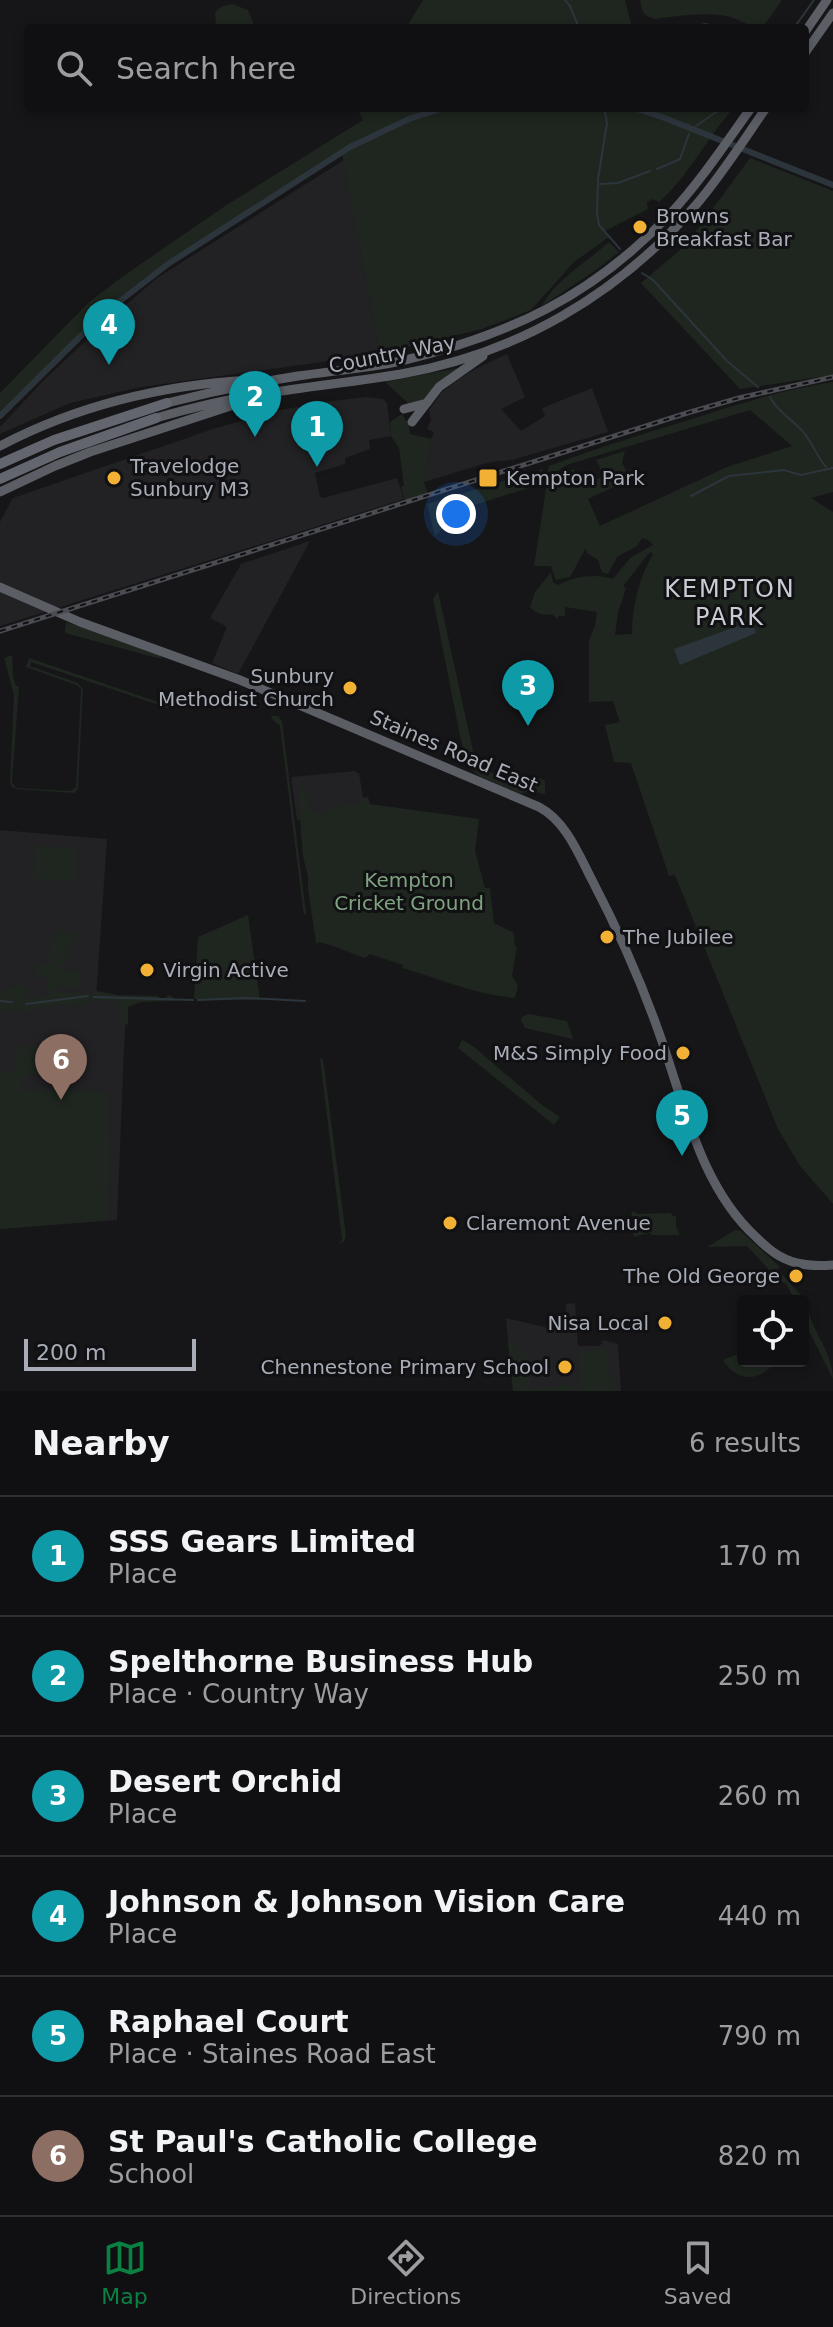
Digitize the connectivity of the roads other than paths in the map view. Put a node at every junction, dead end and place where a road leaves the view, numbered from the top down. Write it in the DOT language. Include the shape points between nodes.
graph roads {
  1 [pos="827,0"];
  2 [pos="833,14"];
  3 [pos="809,26"];
  4 [pos="809,47"];
  5 [pos="748,112"];
  6 [pos="763,112"];
  7 [pos="492,350"];
  8 [pos="295,377"];
  9 [pos="263,394"];
  10 [pos="167,403"];
  11 [pos="427,403"];
  12 [pos="404,409"];
  13 [pos="156,418"];
  14 [pos="412,422"];
  15 [pos="0,446"];
  16 [pos="0,464"];
  17 [pos="0,479"];
  18 [pos="0,492"];
  19 [pos="0,587"];
  20 [pos="833,1265"];
  1 -- 3 [label="highway"];
  2 -- 4 [label="highway"];
  5 -- 8 [label="highway, Country Way" via="668,216 596,279 551,308 493,333 410,358"];
  6 -- 7 [label="highway, Country Way" via="696,205 629,271 553,322"];
  7 -- 9 [label="highway, Country Way" via="401,374"];
  7 -- 11 [label="highway" via="439,387"];
  8 -- 10 [label="highway"];
  8 -- 15 [label="highway" via="139,395 70,414"];
  9 -- 13 [label="highway"];
  9 -- 18 [label="highway" via="90,452"];
  10 -- 16 [label="highway" via="54,440"];
  11 -- 12 [label="highway"];
  11 -- 14 [label="highway"];
  13 -- 17 [label="highway"];
  19 -- 20 [label="highway, Staines Road East" via="240,680 550,813 577,851 630,961 727,1207 777,1255 795,1263"];
}
